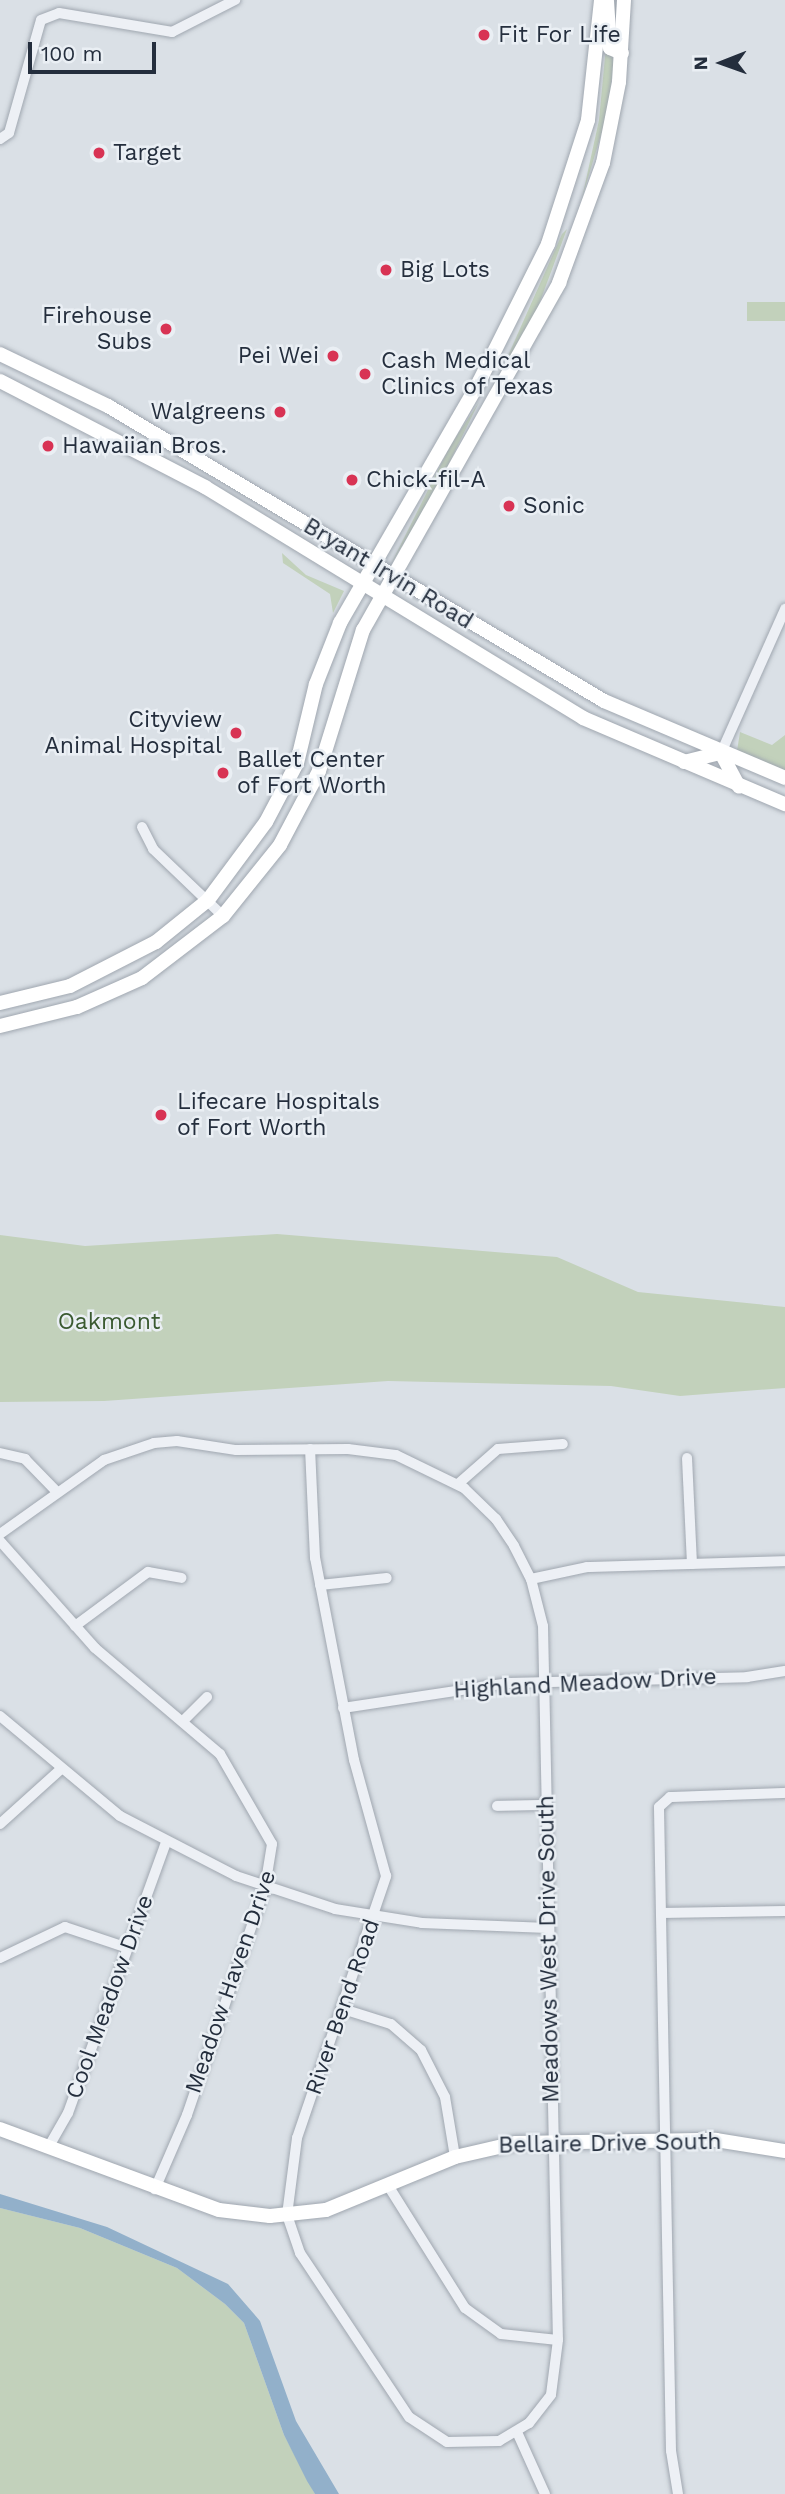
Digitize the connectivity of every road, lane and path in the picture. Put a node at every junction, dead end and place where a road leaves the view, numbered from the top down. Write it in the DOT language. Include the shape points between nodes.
graph roads {
  1 [pos="234,0"];
  2 [pos="601,0"];
  3 [pos="607,0"];
  4 [pos="624,0"];
  5 [pos="622,53"];
  6 [pos="0,139"];
  7 [pos="564,205"];
  8 [pos="586,214"];
  9 [pos="0,354"];
  10 [pos="0,381"];
  11 [pos="479,382"];
  12 [pos="499,392"];
  13 [pos="374,565"];
  14 [pos="395,576"];
  15 [pos="363,585"];
  16 [pos="382,597"];
  17 [pos="785,609"];
  18 [pos="547,668"];
  19 [pos="536,691"];
  20 [pos="721,753"];
  21 [pos="296,762"];
  22 [pos="682,763"];
  23 [pos="318,771"];
  24 [pos="785,778"];
  25 [pos="739,787"];
  26 [pos="785,804"];
  27 [pos="142,827"];
  28 [pos="208,900"];
  29 [pos="223,916"];
  30 [pos="70,986"];
  31 [pos="0,1003"];
  32 [pos="77,1007"];
  33 [pos="0,1027"];
  34 [pos="563,1444"];
  35 [pos="310,1449"];
  36 [pos="0,1453"];
  37 [pos="687,1458"];
  38 [pos="457,1484"];
  39 [pos="56,1491"];
  40 [pos="0,1534"];
  41 [pos="0,1541"];
  42 [pos="785,1561"];
  43 [pos="692,1564"];
  44 [pos="181,1578"];
  45 [pos="387,1578"];
  46 [pos="531,1579"];
  47 [pos="320,1585"];
  48 [pos="75,1626"];
  49 [pos="785,1671"];
  50 [pos="545,1683"];
  51 [pos="207,1697"];
  52 [pos="343,1708"];
  53 [pos="0,1716"];
  54 [pos="183,1721"];
  55 [pos="60,1770"];
  56 [pos="785,1793"];
  57 [pos="546,1805"];
  58 [pos="497,1806"];
  59 [pos="0,1824"];
  60 [pos="166,1843"];
  61 [pos="265,1888"];
  62 [pos="785,1911"];
  63 [pos="661,1913"];
  64 [pos="375,1915"];
  65 [pos="548,1928"];
  66 [pos="125,1947"];
  67 [pos="0,1958"];
  68 [pos="343,2009"];
  69 [pos="0,2129"];
  70 [pos="664,2139"];
  71 [pos="552,2141"];
  72 [pos="47,2148"];
  73 [pos="785,2151"];
  74 [pos="455,2157"];
  75 [pos="389,2187"];
  76 [pos="155,2189"];
  77 [pos="287,2215"];
  78 [pos="558,2340"];
  79 [pos="517,2432"];
  80 [pos="545,2494"];
  81 [pos="678,2494"];
  1 -- 6 [label="street" via="194,23 161,32 59,13 41,20 9,134"];
  2 -- 7 [label="street" via="590,110"];
  3 -- 5 [label="street" via="610,48"];
  4 -- 5 [label="street"];
  5 -- 8 [label="street" via="603,163"];
  7 -- 8 [label="street"];
  7 -- 11 [label="street" via="532,281"];
  8 -- 12 [label="street" via="549,304"];
  9 -- 13 [label="street, Bryant Irvin Road" via="108,406"];
  10 -- 15 [label="street, Bryant Irvin Road" via="205,487"];
  11 -- 12 [label="street"];
  11 -- 13 [label="street"];
  12 -- 14 [label="street"];
  13 -- 14 [label="street, Bryant Irvin Road"];
  13 -- 15 [label="street"];
  14 -- 16 [label="street"];
  14 -- 18 [label="street, Bryant Irvin Road"];
  15 -- 16 [label="street, Bryant Irvin Road"];
  15 -- 21 [label="street" via="322,664"];
  16 -- 19 [label="street, Bryant Irvin Road"];
  16 -- 23 [label="street" via="353,651"];
  17 -- 20 [label="street"];
  18 -- 19 [label="street"];
  18 -- 20 [label="street, Bryant Irvin Road" via="604,701"];
  19 -- 22 [label="street, Bryant Irvin Road"];
  20 -- 22 [label="street"];
  20 -- 24 [label="street, Bryant Irvin Road"];
  20 -- 25 [label="street"];
  21 -- 23 [label="street"];
  21 -- 28 [label="street" via="255,841"];
  22 -- 25 [label="street, Bryant Irvin Road"];
  23 -- 29 [label="street" via="280,845"];
  25 -- 26 [label="street, Bryant Irvin Road"];
  27 -- 28 [label="street" via="153,849"];
  28 -- 29 [label="street"];
  28 -- 30 [label="street" via="138,954"];
  29 -- 32 [label="street" via="142,978"];
  30 -- 31 [label="street"];
  30 -- 32 [label="street"];
  32 -- 33 [label="street"];
  34 -- 38 [label="street" via="498,1449"];
  35 -- 38 [label="street, Meadows West Drive South" via="396,1455"];
  35 -- 39 [label="street, Meadows West Drive South" via="154,1443 104,1460"];
  35 -- 47 [label="street, River Bend Road"];
  36 -- 39 [label="street" via="25,1459"];
  37 -- 43 [label="street"];
  38 -- 46 [label="street, Meadows West Drive South" via="496,1519"];
  39 -- 40 [label="street, Meadows West Drive South"];
  41 -- 48 [label="street, Meadow Haven Drive"];
  42 -- 43 [label="street"];
  43 -- 46 [label="street" via="587,1567"];
  44 -- 48 [label="street" via="148,1572"];
  45 -- 47 [label="street"];
  46 -- 50 [label="street, Meadows West Drive South" via="540,1606"];
  47 -- 52 [label="street, River Bend Road"];
  48 -- 54 [label="street, Meadow Haven Drive"];
  49 -- 50 [label="street, Highland Meadow Drive"];
  50 -- 52 [label="street, Highland Meadow Drive" via="453,1688"];
  50 -- 57 [label="street, Meadows West Drive South"];
  51 -- 54 [label="street"];
  52 -- 64 [label="street, River Bend Road" via="384,1866"];
  53 -- 55 [label="street"];
  54 -- 61 [label="street, Meadow Haven Drive" via="219,1754 269,1836 273,1855"];
  55 -- 59 [label="street"];
  55 -- 60 [label="street"];
  56 -- 63 [label="street" via="666,1798 659,1807"];
  57 -- 58 [label="street"];
  57 -- 65 [label="street, Meadows West Drive South"];
  60 -- 61 [label="street"];
  60 -- 66 [label="street, Cool Meadow Drive"];
  61 -- 64 [label="street"];
  61 -- 76 [label="street, Meadow Haven Drive" via="187,2115"];
  62 -- 63 [label="street"];
  63 -- 70 [label="street"];
  64 -- 65 [label="street" via="422,1923"];
  64 -- 68 [label="street, River Bend Road"];
  65 -- 71 [label="street, Meadows West Drive South"];
  66 -- 67 [label="street" via="65,1927"];
  66 -- 72 [label="street, Cool Meadow Drive" via="68,2113"];
  68 -- 74 [label="street" via="391,2024 421,2050 445,2097"];
  68 -- 77 [label="street, River Bend Road" via="297,2138"];
  69 -- 72 [label="street, Bellaire Drive South"];
  70 -- 71 [label="street, Bellaire Drive South"];
  70 -- 73 [label="street, Bellaire Drive South"];
  70 -- 81 [label="street" via="671,2451"];
  71 -- 74 [label="street, Bellaire Drive South" via="488,2147"];
  71 -- 78 [label="street, Meadows West Drive South"];
  72 -- 76 [label="street, Bellaire Drive South"];
  74 -- 75 [label="street, Bellaire Drive South"];
  75 -- 77 [label="street, Bellaire Drive South" via="326,2210"];
  75 -- 78 [label="street" via="465,2308 500,2334"];
  76 -- 77 [label="street, Bellaire Drive South" via="238,2214"];
  77 -- 79 [label="street, River Bend Road" via="300,2253 409,2417 433,2436 467,2444"];
  78 -- 79 [label="street, Meadows West Drive South" via="551,2395"];
  79 -- 80 [label="street"];
}
